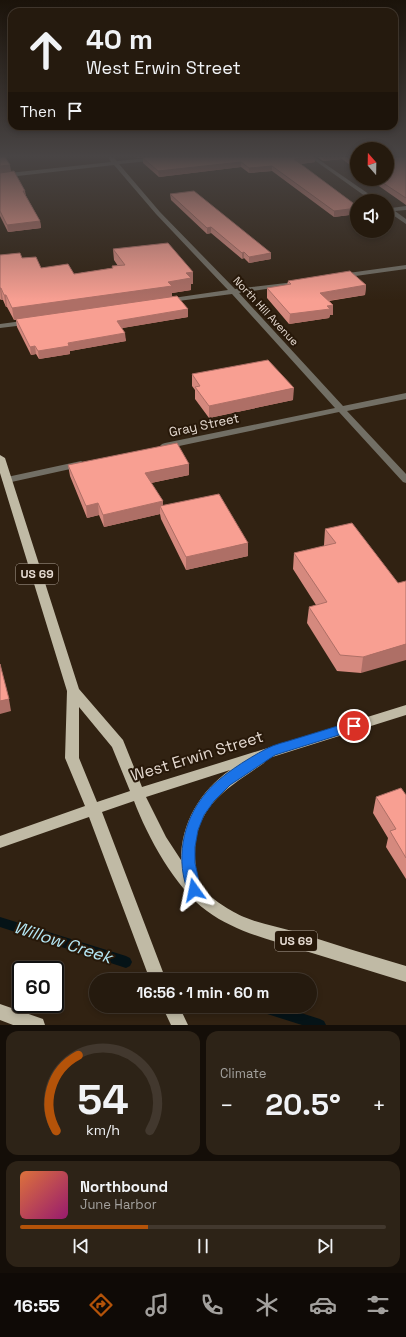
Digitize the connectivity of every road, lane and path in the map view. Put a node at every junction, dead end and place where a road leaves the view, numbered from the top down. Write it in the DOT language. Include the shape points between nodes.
graph roads {
  1 [pos="151,205"];
  2 [pos="406,208"];
  3 [pos="394,209"];
  4 [pos="394,213"];
  5 [pos="406,222"];
  6 [pos="406,267"];
  7 [pos="335,277"];
  8 [pos="312,280"];
  9 [pos="233,291"];
  10 [pos="156,303"];
  11 [pos="39,321"];
  12 [pos="0,326"];
  13 [pos="406,396"];
  14 [pos="342,409"];
  15 [pos="155,448"];
  16 [pos="0,458"];
  17 [pos="93,461"];
  18 [pos="7,480"];
  19 [pos="406,480"];
  20 [pos="73,691"];
  21 [pos="406,710"];
  22 [pos="271,752"];
  23 [pos="137,794"];
  24 [pos="93,808"];
  25 [pos="0,842"];
  26 [pos="194,890"];
  27 [pos="155,973"];
  28 [pos="406,974"];
  29 [pos="0,1012"];
  30 [pos="174,1013"];
  31 [pos="37,1025"];
  32 [pos="180,1025"];
  1 -- 9 [label="street, North Hill Avenue"];
  2 -- 3 [label="street"];
  4 -- 5 [label="street"];
  6 -- 7 [label="street"];
  8 -- 9 [label="street"];
  9 -- 10 [label="street"];
  9 -- 14 [label="street, North Hill Avenue"];
  11 -- 12 [label="street"];
  13 -- 14 [label="street, Gray Street"];
  14 -- 15 [label="street, Gray Street"];
  14 -- 19 [label="street, North Hill Avenue"];
  16 -- 18 [label="main road, US 69"];
  17 -- 18 [label="street"];
  18 -- 20 [label="main road, US 69"];
  20 -- 23 [label="main road, US 69" via="118,744"];
  20 -- 24 [label="main road, US 69" via="72,758"];
  21 -- 22 [label="main road, West Erwin Street"];
  22 -- 23 [label="main road, West Erwin Street"];
  22 -- 26 [label="main road" via="225,782 199,812 188,847 188,863"];
  23 -- 24 [label="main road, West Erwin Street"];
  23 -- 26 [label="main road, US 69" via="161,842"];
  24 -- 25 [label="main road, West Erwin Street"];
  24 -- 27 [label="main road, US 69"];
  26 -- 28 [label="main road, US 69" via="212,906 240,923"];
  29 -- 31 [label="main road"];
  30 -- 32 [label="main road"];
}
